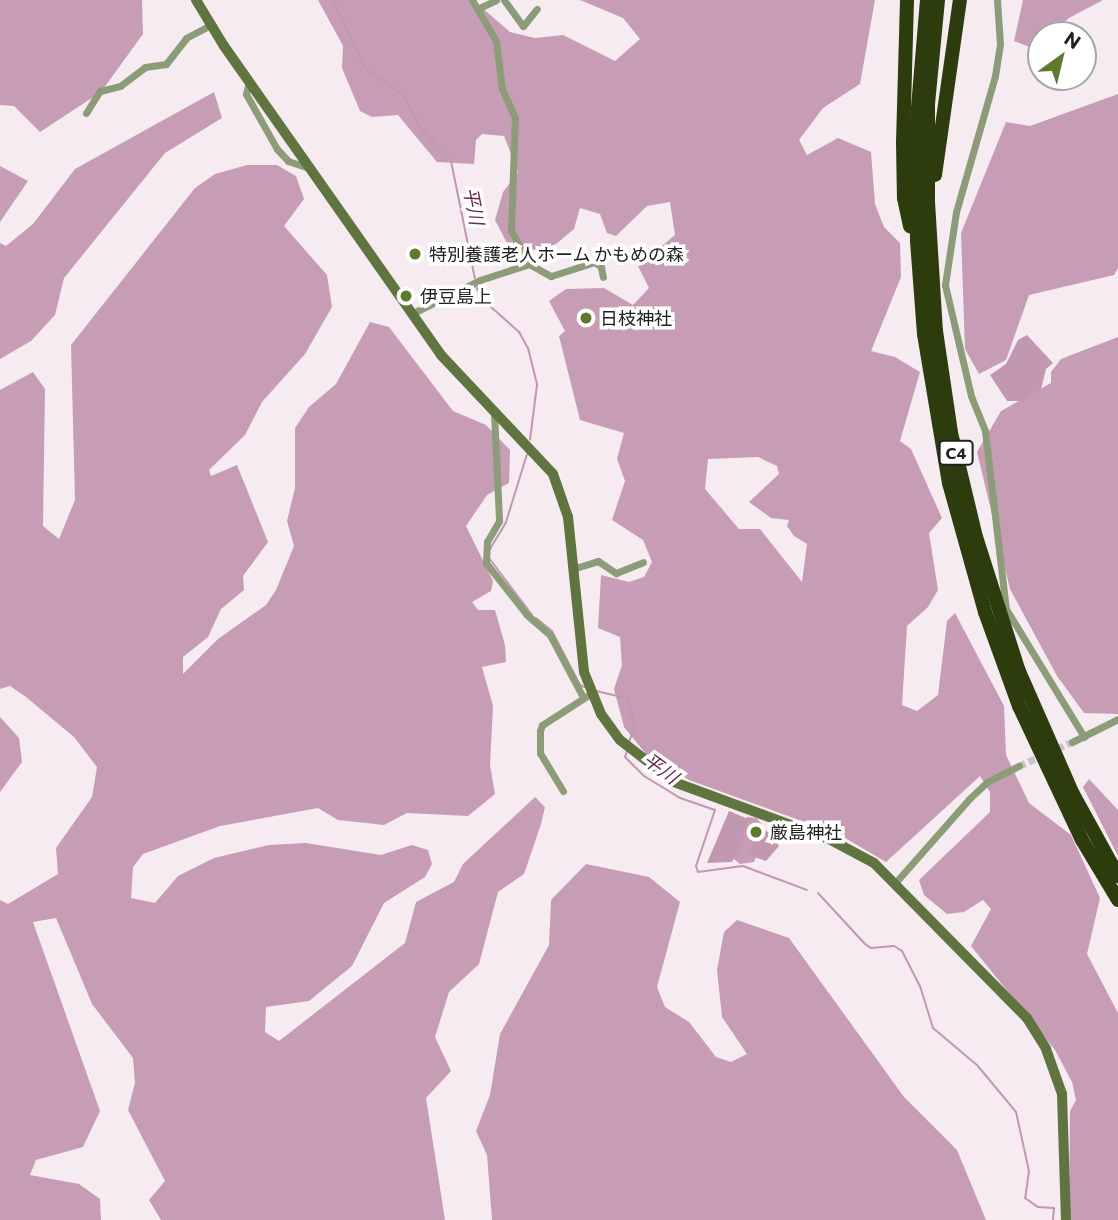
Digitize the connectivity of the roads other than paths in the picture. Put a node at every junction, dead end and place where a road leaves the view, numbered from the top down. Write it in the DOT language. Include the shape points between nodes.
graph roads {
  1 [pos="196,0"];
  2 [pos="472,0"];
  3 [pos="496,0"];
  4 [pos="504,0"];
  5 [pos="900,0"];
  6 [pos="907,0"];
  7 [pos="927,0"];
  8 [pos="938,0"];
  9 [pos="963,0"];
  10 [pos="997,0"];
  11 [pos="477,9"];
  12 [pos="537,9"];
  13 [pos="210,25"];
  14 [pos="249,81"];
  15 [pos="86,113"];
  16 [pos="903,143"];
  17 [pos="310,168"];
  18 [pos="930,234"];
  19 [pos="529,264"];
  20 [pos="603,277"];
  21 [pos="412,313"];
  22 [pos="924,334"];
  23 [pos="494,413"];
  24 [pos="643,562"];
  25 [pos="571,569"];
  26 [pos="589,693"];
  27 [pos="1118,719"];
  28 [pos="1084,737"];
  29 [pos="1072,742"];
  30 [pos="1019,766"];
  31 [pos="563,791"];
  32 [pos="1118,876"];
  33 [pos="895,883"];
  34 [pos="1118,900"];
  35 [pos="1066,1220"];
  1 -- 13 [label="street"];
  2 -- 11 [label="street"];
  3 -- 11 [label="street"];
  4 -- 12 [label="street" via="523,26"];
  5 -- 16 [label="highway"];
  6 -- 16 [label="highway"];
  7 -- 22 [label="highway, C4" via="915,142"];
  8 -- 18 [label="highway, C4" via="928,104"];
  9 -- 18 [label="highway" via="954,37"];
  10 -- 28 [label="street" via="1000,44 995,76 956,212 945,285 971,396 985,432 1006,609"];
  11 -- 19 [label="street" via="496,41 502,89 514,118 511,230"];
  13 -- 14 [label="street"];
  13 -- 15 [label="street" via="186,38 173,60 145,67 120,86 100,91"];
  14 -- 17 [label="street"];
  14 -- 17 [label="street" via="246,94 277,149 288,161"];
  16 -- 22 [label="highway" via="904,198"];
  17 -- 21 [label="street"];
  18 -- 32 [label="highway, C4" via="936,331 951,433 987,575 1045,733"];
  19 -- 20 [label="street" via="551,276 595,262"];
  19 -- 21 [label="street" via="480,280"];
  21 -- 23 [label="street"];
  22 -- 34 [label="highway, C4" via="946,472 985,612 1040,754"];
  23 -- 25 [label="street" via="542,459 557,482 568,517"];
  23 -- 26 [label="street" via="499,521 487,541 486,563 527,615 550,635"];
  24 -- 25 [label="street" via="616,573 598,561"];
  25 -- 26 [label="street"];
  26 -- 31 [label="street" via="540,731 540,753"];
  26 -- 33 [label="street" via="628,748 674,782 841,844 874,863"];
  27 -- 28 [label="street"];
  28 -- 29 [label="street"];
  30 -- 33 [label="street" via="970,798"];
  33 -- 35 [label="street" via="1017,1006 1046,1049 1062,1094"];
}
